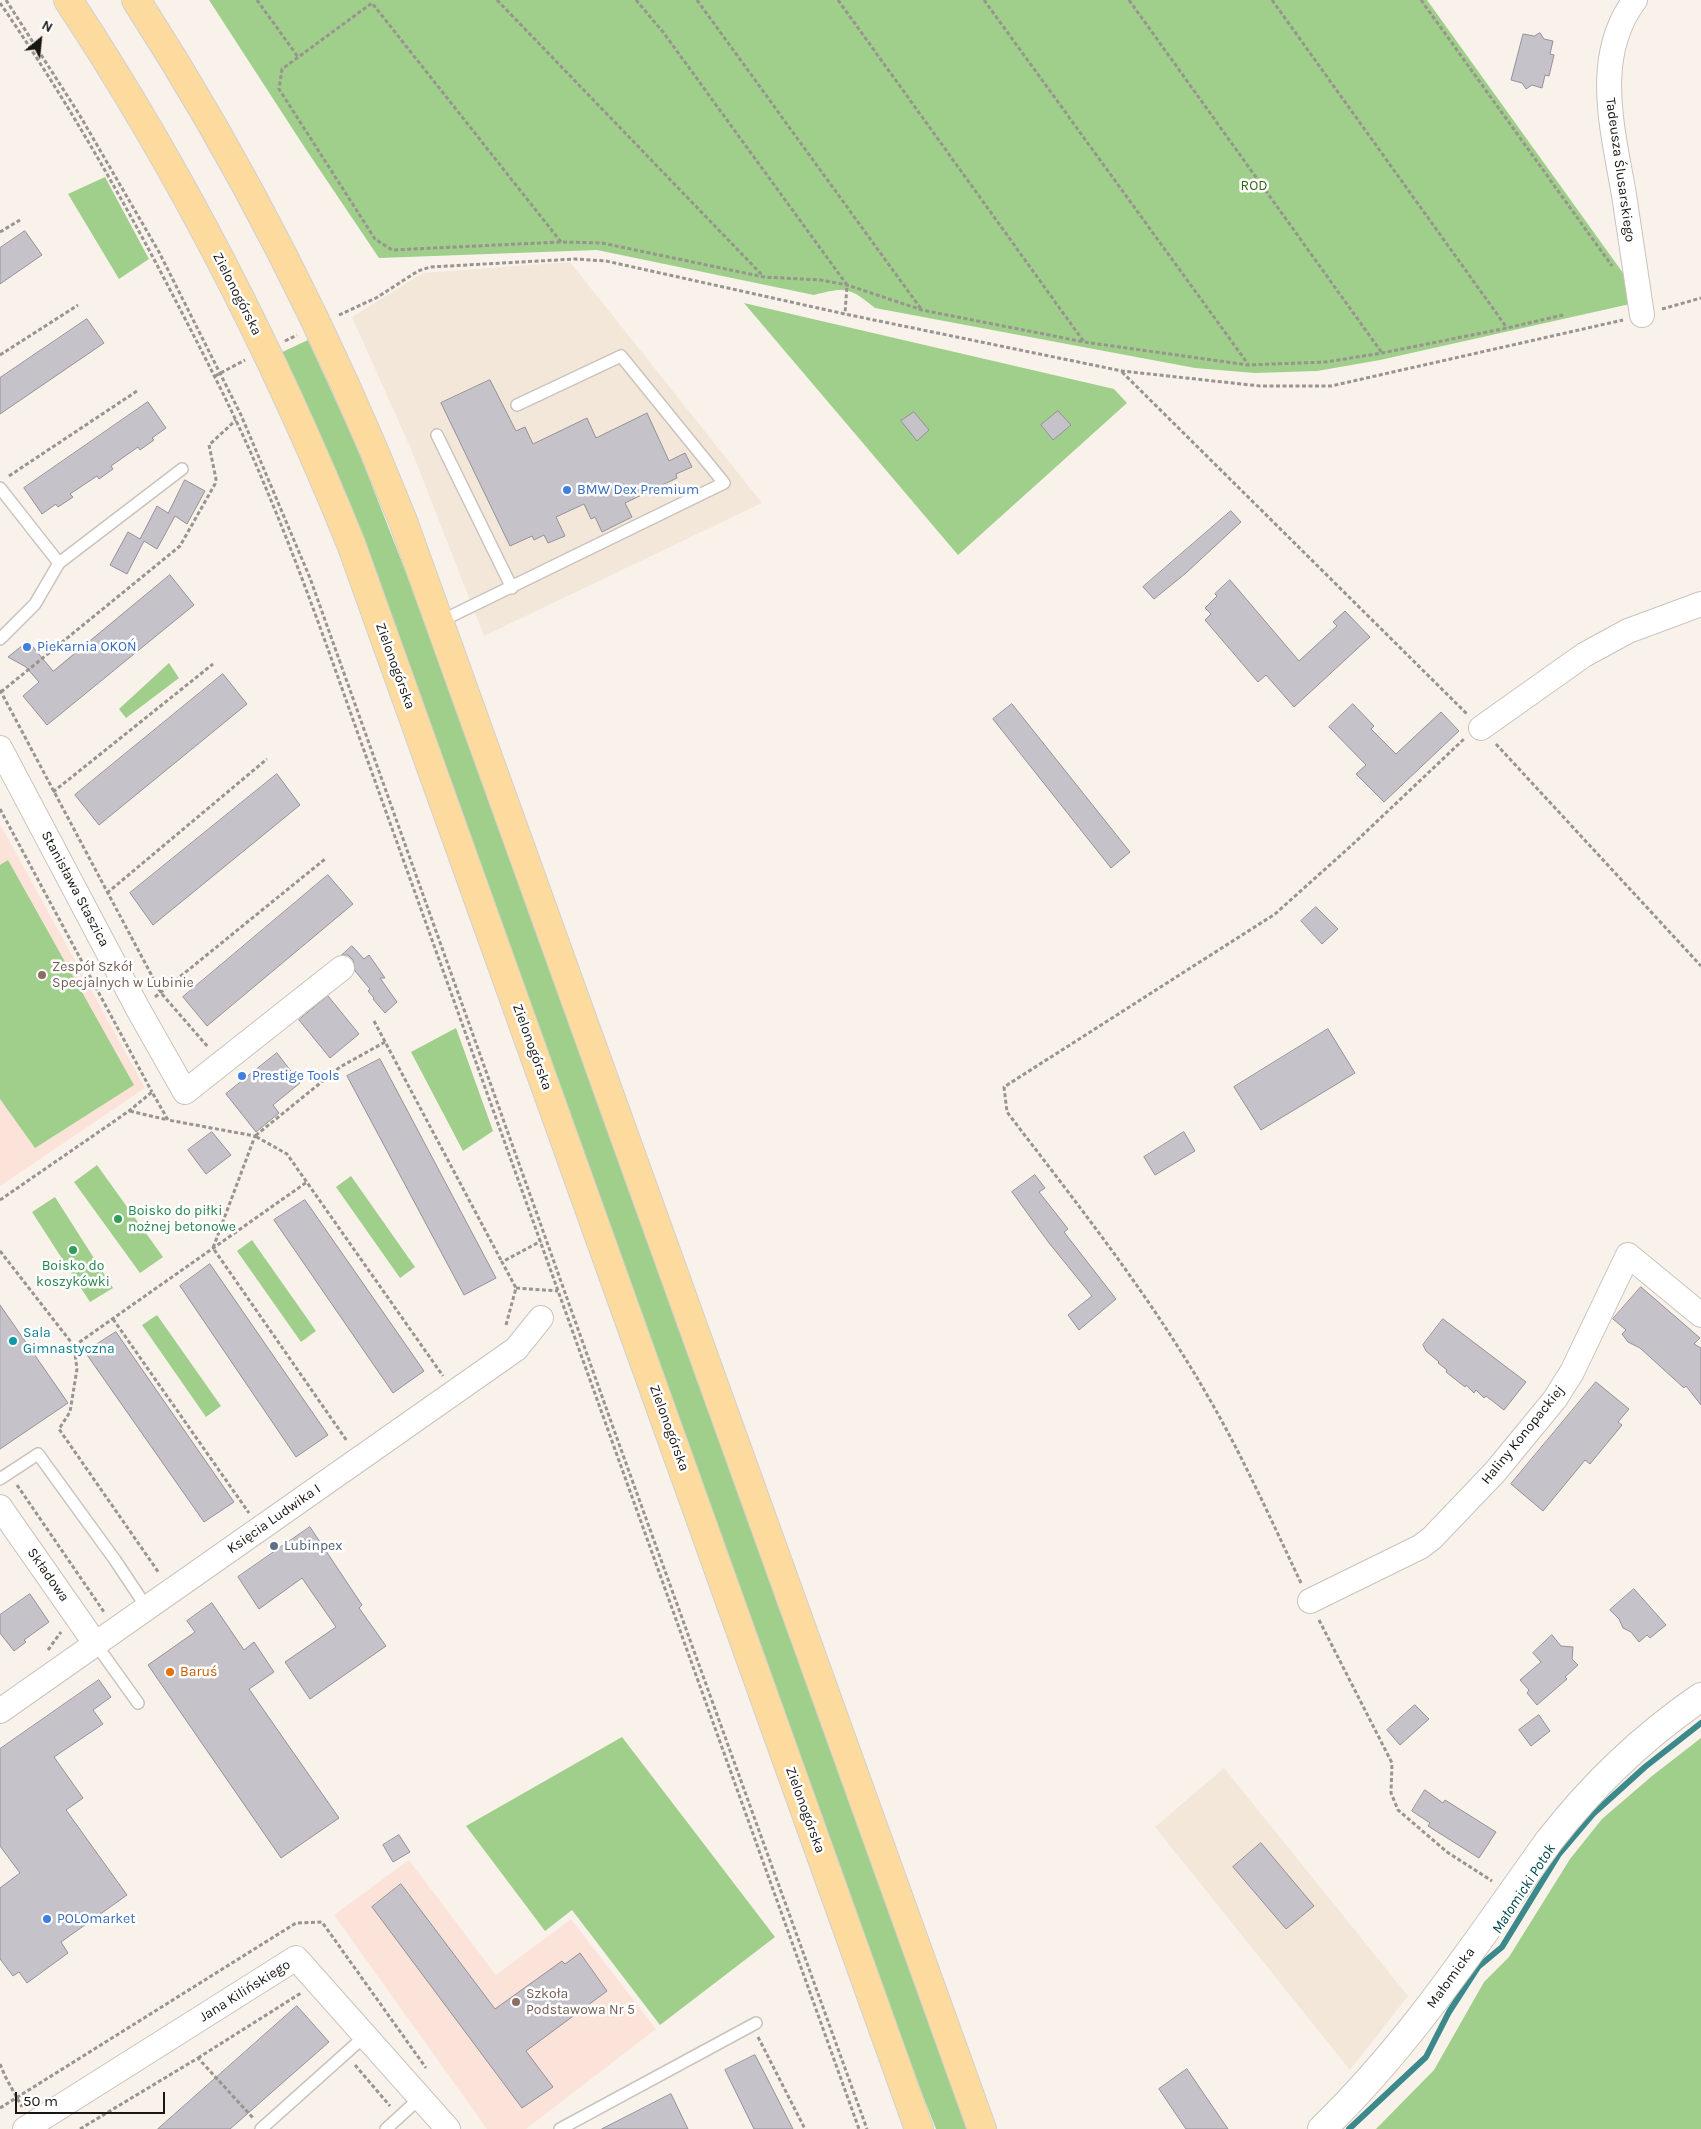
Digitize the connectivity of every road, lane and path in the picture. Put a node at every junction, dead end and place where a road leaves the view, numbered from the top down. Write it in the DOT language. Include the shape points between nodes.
graph roads {
  1 [pos="6,0"];
  2 [pos="68,0"];
  3 [pos="136,0"];
  4 [pos="257,0"];
  5 [pos="497,0"];
  6 [pos="636,0"];
  7 [pos="697,0"];
  8 [pos="838,0"];
  9 [pos="984,0"];
  10 [pos="1129,0"];
  11 [pos="1272,0"];
  12 [pos="1420,0"];
  13 [pos="1635,0"];
  14 [pos="0,3"];
  15 [pos="298,57"];
  16 [pos="20,220"];
  17 [pos="0,232"];
  18 [pos="561,242"];
  19 [pos="1613,266"];
  20 [pos="764,277"];
  21 [pos="847,285"];
  22 [pos="1701,298"];
  23 [pos="78,305"];
  24 [pos="922,310"];
  25 [pos="845,314"];
  26 [pos="1563,314"];
  27 [pos="339,315"];
  28 [pos="1642,316"];
  29 [pos="1507,328"];
  30 [pos="1084,342"];
  31 [pos="1382,353"];
  32 [pos="0,355"];
  33 [pos="1248,364"];
  34 [pos="1122,371"];
  35 [pos="136,392"];
  36 [pos="517,405"];
  37 [pos="236,420"];
  38 [pos="437,436"];
  39 [pos="182,469"];
  40 [pos="8,476"];
  41 [pos="0,488"];
  42 [pos="59,563"];
  43 [pos="512,588"];
  44 [pos="1701,604"];
  45 [pos="440,621"];
  46 [pos="0,638"];
  47 [pos="213,664"];
  48 [pos="1,691"];
  49 [pos="1480,728"];
  50 [pos="0,748"];
  51 [pos="267,758"];
  52 [pos="53,792"];
  53 [pos="0,809"];
  54 [pos="325,858"];
  55 [pos="107,893"];
  56 [pos="1701,966"];
  57 [pos="342,968"];
  58 [pos="161,993"];
  59 [pos="138,1009"];
  60 [pos="374,1021"];
  61 [pos="114,1022"];
  62 [pos="385,1042"];
  63 [pos="222,1063"];
  64 [pos="152,1092"];
  65 [pos="129,1111"];
  66 [pos="168,1120"];
  67 [pos="255,1136"];
  68 [pos="307,1182"];
  69 [pos="0,1200"];
  70 [pos="540,1241"];
  71 [pos="213,1248"];
  72 [pos="0,1251"];
  73 [pos="502,1262"];
  74 [pos="516,1288"];
  75 [pos="558,1291"];
  76 [pos="1701,1315"];
  77 [pos="541,1318"];
  78 [pos="113,1319"];
  79 [pos="504,1330"];
  80 [pos="74,1346"];
  81 [pos="445,1379"];
  82 [pos="348,1444"];
  83 [pos="0,1479"];
  84 [pos="0,1508"];
  85 [pos="258,1510"];
  86 [pos="142,1601"];
  87 [pos="1310,1601"];
  88 [pos="63,1628"];
  89 [pos="95,1644"];
  90 [pos="45,1654"];
  91 [pos="1701,1697"];
  92 [pos="138,1703"];
  93 [pos="0,1711"];
  94 [pos="1511,1894"];
  95 [pos="308,2000"];
  96 [pos="754,2024"];
  97 [pos="365,2036"];
  98 [pos="345,2054"];
  99 [pos="198,2058"];
  100 [pos="0,2064"];
  101 [pos="430,2075"];
  102 [pos="16,2098"];
  103 [pos="420,2098"];
  104 [pos="0,2108"];
  105 [pos="400,2117"];
  106 [pos="30,2126"];
  107 [pos="80,2129"];
  108 [pos="261,2129"];
  109 [pos="386,2129"];
  110 [pos="448,2129"];
  111 [pos="560,2129"];
  112 [pos="805,2129"];
  113 [pos="859,2129"];
  114 [pos="866,2129"];
  115 [pos="919,2129"];
  116 [pos="982,2129"];
  117 [pos="1322,2129"];
  1 -- 114 [label="path" via="79,114 159,252 241,415 310,578"];
  2 -- 115 [label="main road, Zielonogórska" via="143,119 234,286 296,415 351,544"];
  3 -- 45 [label="main road" via="209,120 307,303 390,487"];
  4 -- 15 [label="path"];
  5 -- 20 [label="path"];
  6 -- 21 [label="path" via="669,39"];
  7 -- 24 [label="path"];
  8 -- 30 [label="path"];
  9 -- 33 [label="path"];
  10 -- 31 [label="path"];
  11 -- 29 [label="path"];
  12 -- 19 [label="path"];
  13 -- 28 [label="street, Tadeusza Ślusarskiego" via="1613,42 1608,86 1614,150 1624,194"];
  14 -- 37 [label="path" via="108,176 153,256"];
  15 -- 18 [label="path" via="372,3"];
  15 -- 18 [label="path" via="282,69 279,89 375,239 392,250"];
  16 -- 17 [label="path"];
  18 -- 20 [label="path" via="602,243"];
  20 -- 21 [label="path"];
  21 -- 24 [label="path"];
  21 -- 25 [label="path"];
  22 -- 28 [label="path"];
  23 -- 32 [label="path"];
  24 -- 30 [label="path"];
  25 -- 27 [label="path" via="606,261 575,259 430,266 376,298"];
  25 -- 34 [label="path"];
  26 -- 29 [label="path"];
  28 -- 34 [label="path" via="1331,386 1260,386"];
  29 -- 31 [label="path"];
  30 -- 33 [label="path"];
  31 -- 33 [label="path" via="1326,362"];
  34 -- 49 [label="path"];
  35 -- 40 [label="path"];
  36 -- 43 [label="lane" via="622,356 724,483"];
  37 -- 48 [label="path" via="210,446 216,479 180,546"];
  37 -- 70 [label="path" via="303,581"];
  38 -- 43 [label="lane"];
  39 -- 42 [label="lane"];
  41 -- 42 [label="lane"];
  42 -- 46 [label="lane" via="35,604"];
  43 -- 45 [label="lane"];
  44 -- 49 [label="street" via="1621,635 1584,656"];
  45 -- 116 [label="main road"];
  47 -- 52 [label="path"];
  48 -- 52 [label="path"];
  49 -- 56 [label="path"];
  49 -- 87 [label="path" via="1465,738 1275,914 1004,1088 1007,1112 1152,1308 1209,1399 1243,1461"];
  50 -- 59 [label="street, Stanisława Staszica"];
  51 -- 55 [label="path"];
  52 -- 55 [label="path"];
  53 -- 61 [label="path"];
  54 -- 58 [label="path"];
  55 -- 58 [label="path"];
  57 -- 63 [label="street, Stanisława Staszica"];
  58 -- 59 [label="path"];
  58 -- 63 [label="path"];
  59 -- 61 [label="path"];
  59 -- 63 [label="street, Stanisława Staszica" via="185,1092"];
  60 -- 62 [label="path"];
  61 -- 64 [label="path"];
  62 -- 67 [label="path" via="340,1067"];
  62 -- 73 [label="path"];
  64 -- 65 [label="path"];
  64 -- 66 [label="path"];
  65 -- 66 [label="path"];
  65 -- 69 [label="path"];
  66 -- 67 [label="path"];
  67 -- 68 [label="path" via="287,1154"];
  67 -- 71 [label="path"];
  68 -- 71 [label="path"];
  68 -- 81 [label="path"];
  70 -- 73 [label="path"];
  70 -- 75 [label="path"];
  71 -- 78 [label="path"];
  71 -- 82 [label="path"];
  72 -- 80 [label="path"];
  73 -- 74 [label="path"];
  74 -- 75 [label="path"];
  74 -- 79 [label="path"];
  75 -- 113 [label="path"];
  76 -- 87 [label="street, Haliny Konopackiej" via="1628,1255 1572,1372 1555,1399 1495,1472 1420,1547"];
  77 -- 86 [label="street, Księcia Ludwika I" via="516,1349"];
  78 -- 80 [label="path"];
  78 -- 85 [label="path" via="250,1515"];
  80 -- 86 [label="path" via="77,1369 70,1412 59,1429 162,1577"];
  83 -- 86 [label="lane" via="38,1454"];
  84 -- 89 [label="street, Składowa"];
  86 -- 89 [label="street, Księcia Ludwika I"];
  87 -- 94 [label="path" via="1392,1763 1391,1793 1398,1810 1447,1852"];
  88 -- 90 [label="path"];
  89 -- 92 [label="lane"];
  89 -- 93 [label="street, Księcia Ludwika I"];
  91 -- 94 [label="street, Małomicka" via="1652,1736 1589,1794"];
  94 -- 117 [label="street, Małomicka" via="1412,2032"];
  95 -- 99 [label="path" via="301,1993"];
  96 -- 111 [label="lane"];
  96 -- 112 [label="path"];
  97 -- 98 [label="lane"];
  97 -- 103 [label="street, Jana Kilińskiego"];
  97 -- 106 [label="street, Jana Kilińskiego" via="296,1958"];
  98 -- 105 [label="path"];
  98 -- 108 [label="lane"];
  99 -- 107 [label="path"];
  99 -- 108 [label="path"];
  100 -- 102 [label="path"];
  101 -- 102 [label="path" via="322,1922 296,1923"];
  102 -- 104 [label="path"];
  102 -- 106 [label="path"];
  103 -- 105 [label="lane"];
  103 -- 110 [label="street, Jana Kilińskiego"];
  105 -- 109 [label="lane"];
}
